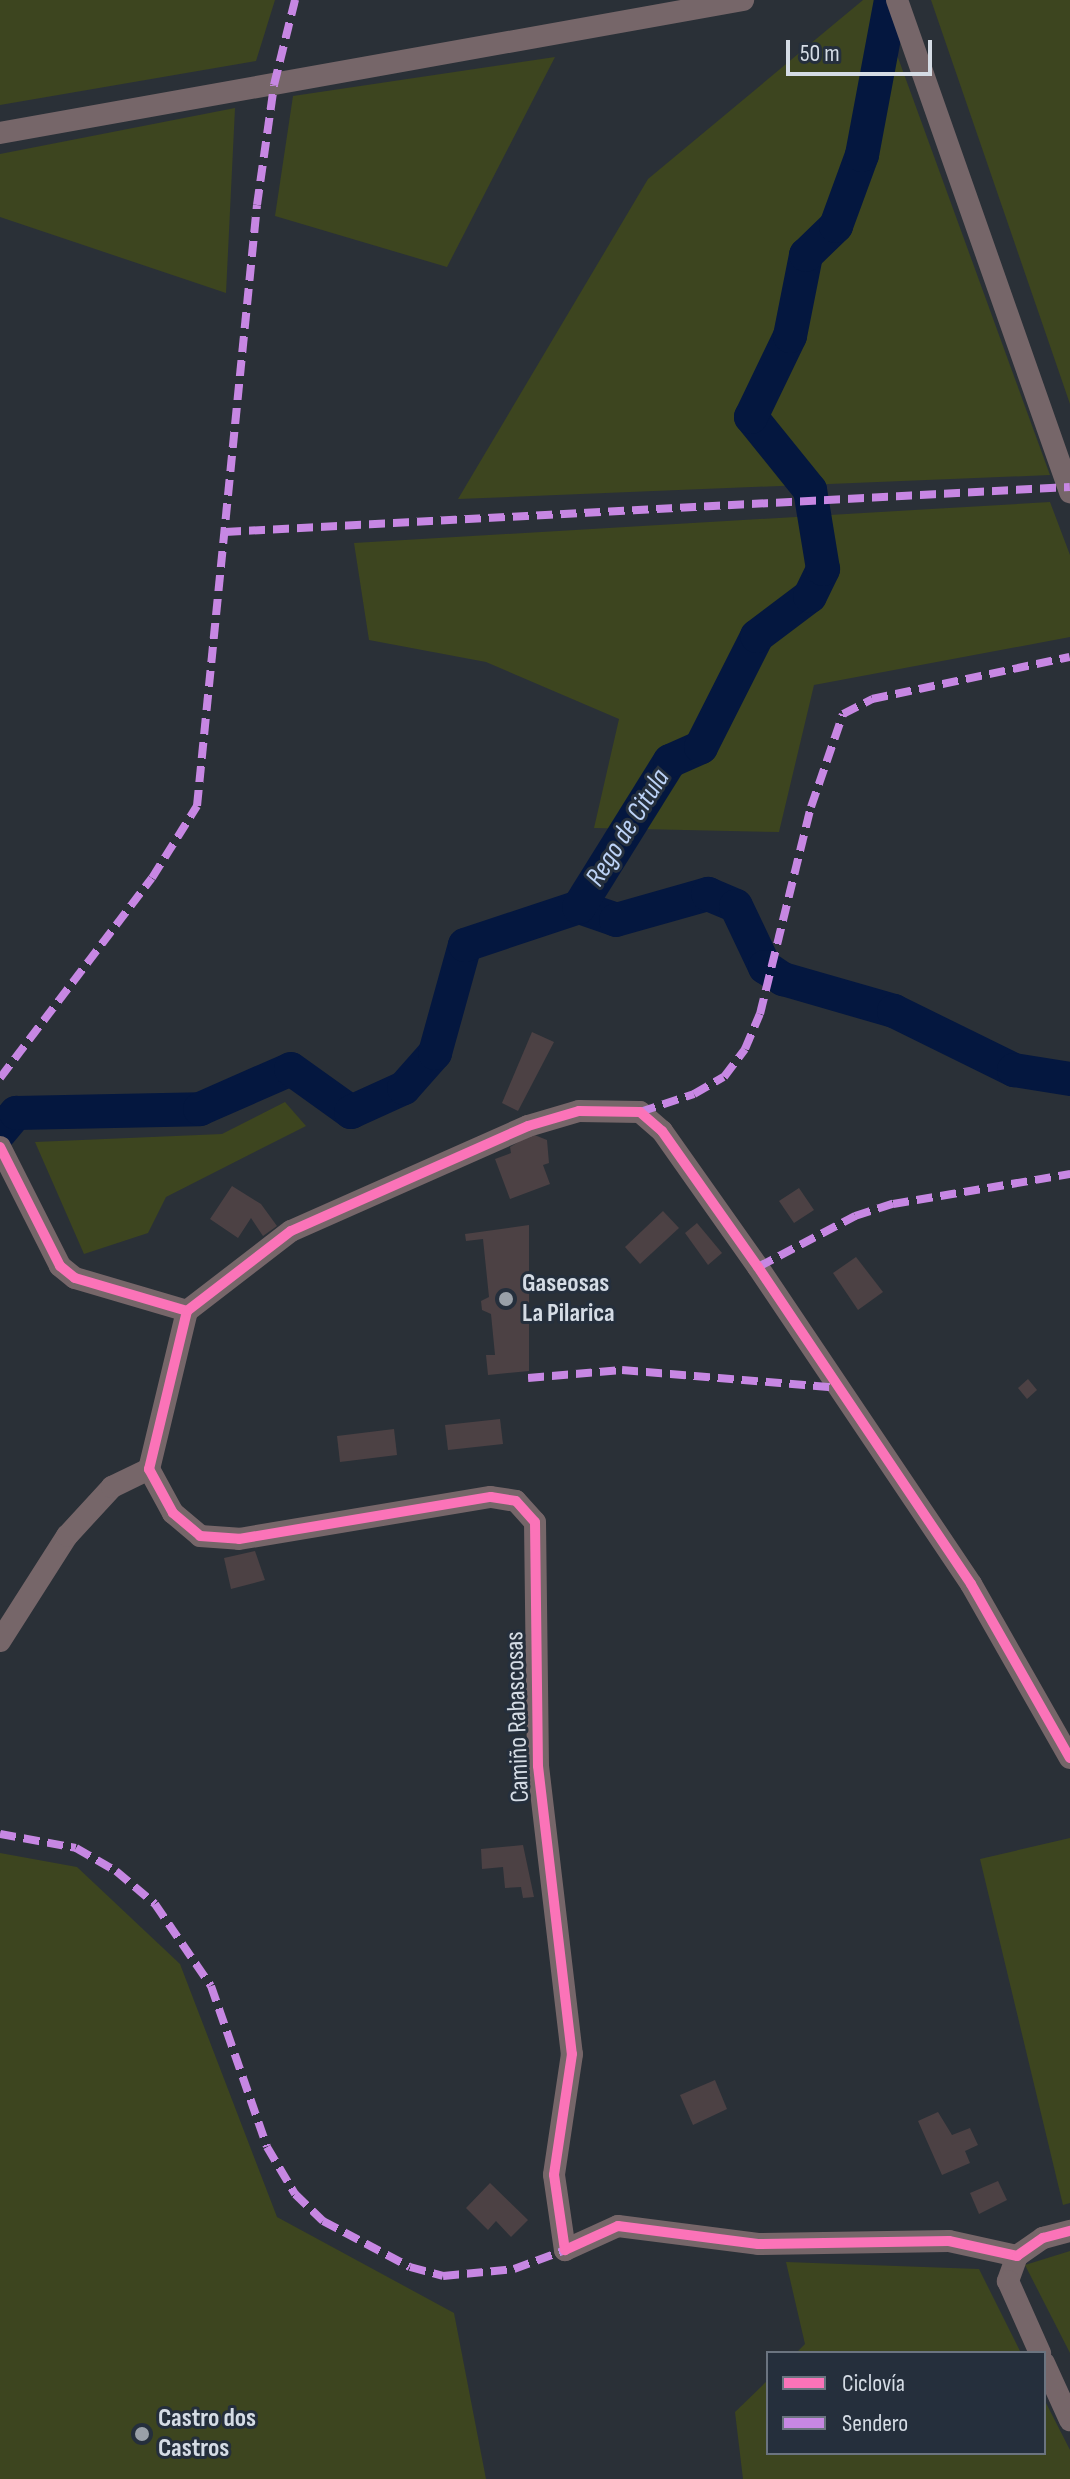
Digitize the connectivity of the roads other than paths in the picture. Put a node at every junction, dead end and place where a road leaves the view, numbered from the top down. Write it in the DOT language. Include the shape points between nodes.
graph roads {
  1 [pos="743,0"];
  2 [pos="897,0"];
  3 [pos="0,133"];
  4 [pos="1070,492"];
  5 [pos="1,1148"];
  6 [pos="187,1311"];
  7 [pos="149,1469"];
  8 [pos="0,1641"];
  9 [pos="1070,1758"];
  10 [pos="1070,2231"];
  11 [pos="1017,2256"];
  12 [pos="1039,2351"];
  13 [pos="1046,2367"];
  14 [pos="1070,2420"];
  1 -- 3 [label="street"];
  2 -- 4 [label="street"];
  5 -- 6 [label="street" via="60,1266 75,1278"];
  6 -- 7 [label="street"];
  6 -- 9 [label="street" via="291,1231 528,1126 579,1111 640,1112 662,1131 758,1267 971,1584"];
  7 -- 8 [label="street" via="112,1487 67,1536"];
  7 -- 11 [label="street, Camiño Rabascosas" via="173,1513 200,1536 239,1539 491,1497 516,1501 535,1522 538,1766 572,2054 554,2175 565,2250 618,2226 758,2244 949,2241"];
  10 -- 11 [label="street" via="1043,2238"];
  11 -- 12 [label="street" via="1008,2281"];
  13 -- 14 [label="street"];
}
